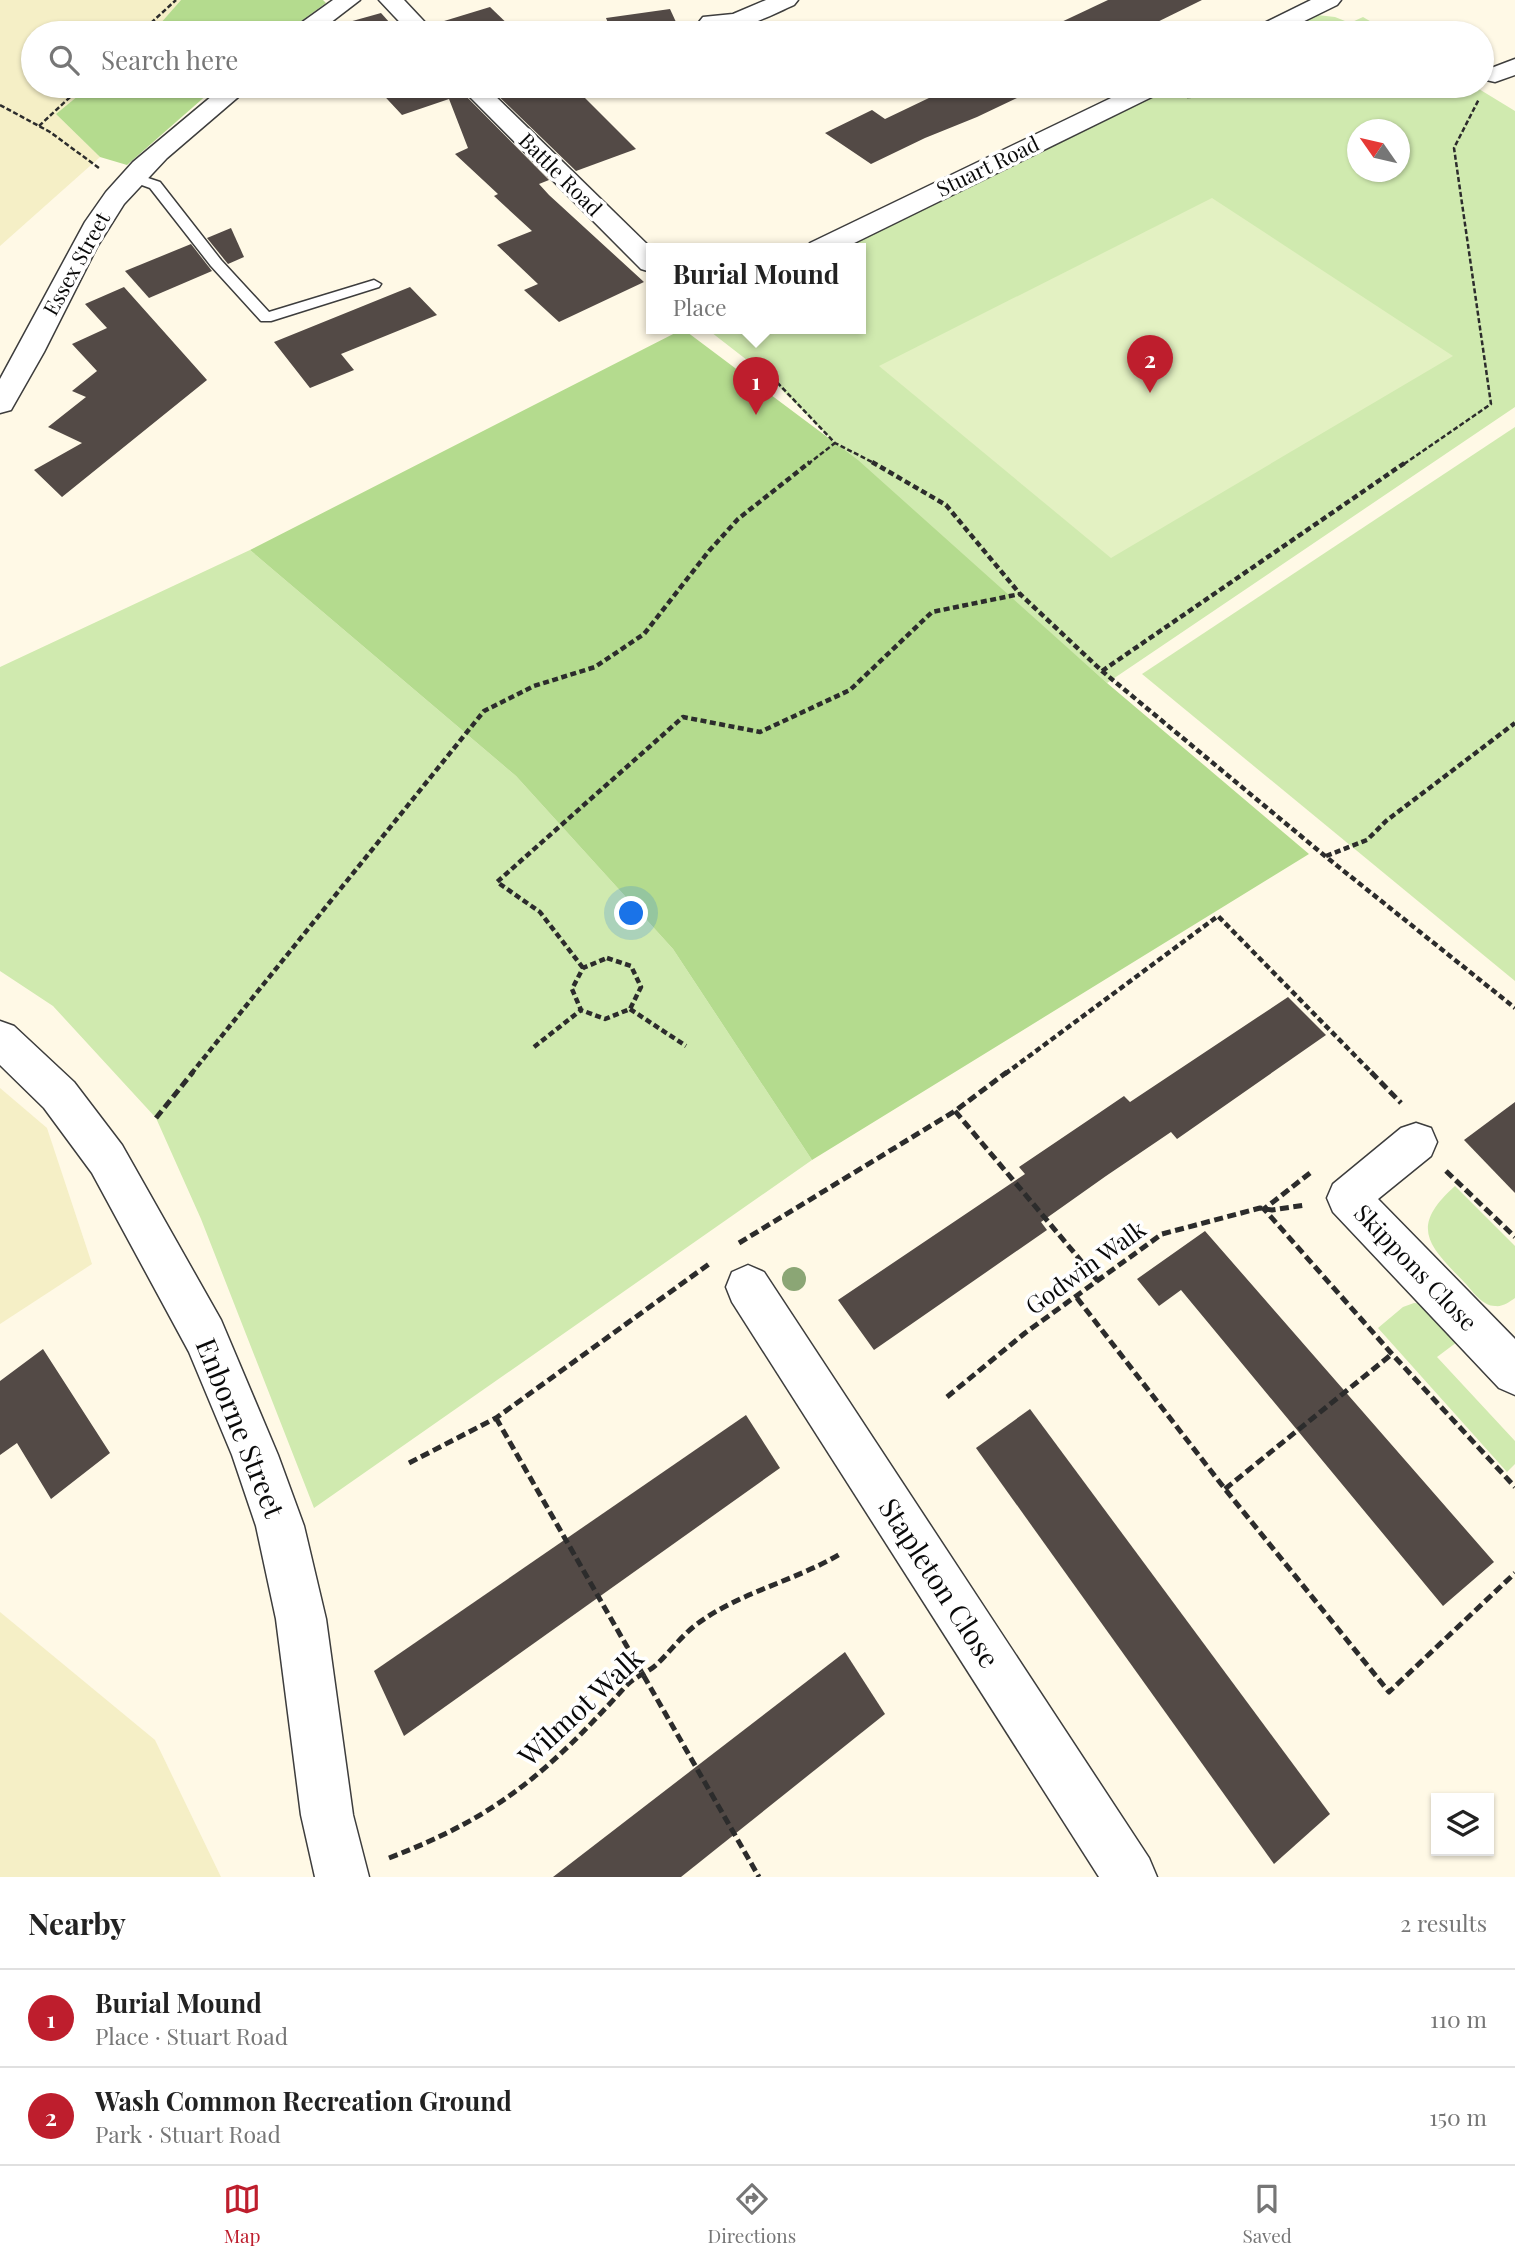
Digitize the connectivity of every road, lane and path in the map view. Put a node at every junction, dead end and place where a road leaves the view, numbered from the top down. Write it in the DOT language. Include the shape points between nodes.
graph roads {
  1 [pos="176,0"];
  2 [pos="348,0"];
  3 [pos="391,0"];
  4 [pos="786,0"];
  5 [pos="1334,5"];
  6 [pos="153,21"];
  7 [pos="319,21"];
  8 [pos="411,21"];
  9 [pos="750,21"];
  10 [pos="1293,21"];
  11 [pos="69,98"];
  12 [pos="225,98"];
  13 [pos="483,98"];
  14 [pos="1151,98"];
  15 [pos="1479,98"];
  16 [pos="1127,99"];
  17 [pos="0,105"];
  18 [pos="38,126"];
  19 [pos="133,177"];
  20 [pos="832,243"];
  21 [pos="646,258"];
  22 [pos="374,284"];
  23 [pos="772,377"];
  24 [pos="0,403"];
  25 [pos="835,443"];
  26 [pos="1020,594"];
  27 [pos="1102,671"];
  28 [pos="1515,723"];
  29 [pos="1325,856"];
  30 [pos="583,968"];
  31 [pos="1515,1008"];
  32 [pos="630,1009"];
  33 [pos="581,1010"];
  34 [pos="0,1039"];
  35 [pos="686,1046"];
  36 [pos="534,1047"];
  37 [pos="955,1111"];
  38 [pos="156,1118"];
  39 [pos="1423,1141"];
  40 [pos="1348,1198"];
  41 [pos="1515,1237"];
  42 [pos="732,1265"];
  43 [pos="1098,1281"];
  44 [pos="1077,1298"];
  45 [pos="1392,1354"];
  46 [pos="1515,1372"];
  47 [pos="947,1397"];
  48 [pos="496,1418"];
  49 [pos="409,1463"];
  50 [pos="1225,1489"];
  51 [pos="840,1555"];
  52 [pos="1515,1573"];
  53 [pos="645,1677"];
  54 [pos="342,1876"];
  55 [pos="759,1877"];
  56 [pos="1130,1877"];
  1 -- 6 [label="path"];
  2 -- 7 [label="street"];
  3 -- 8 [label="street"];
  4 -- 9 [label="street"];
  5 -- 10 [label="street"];
  11 -- 18 [label="path"];
  12 -- 19 [label="street, Essex Street"];
  13 -- 21 [label="street, Battle Road"];
  14 -- 16 [label="path"];
  15 -- 27 [label="path" via="1454,148 1491,404"];
  16 -- 20 [label="street, Stuart Road"];
  17 -- 18 [label="path"];
  18 -- 19 [label="path" via="95,167"];
  19 -- 22 [label="lane" via="155,185 266,318"];
  19 -- 24 [label="street, Essex Street" via="83,245"];
  23 -- 25 [label="path"];
  25 -- 26 [label="path" via="946,505"];
  25 -- 38 [label="path" via="738,519 644,634 595,667 534,686 484,711"];
  26 -- 27 [label="path"];
  26 -- 30 [label="path" via="932,612 850,690 760,732 683,717 498,882 540,912"];
  27 -- 29 [label="path"];
  28 -- 29 [label="path" via="1367,840"];
  29 -- 31 [label="path"];
  30 -- 32 [label="path" via="607,958 631,966 641,987"];
  30 -- 33 [label="path" via="572,989"];
  32 -- 33 [label="path" via="606,1019"];
  32 -- 35 [label="path"];
  33 -- 36 [label="path"];
  34 -- 54 [label="street, Enborne Street" via="59,1095 107,1159 205,1336 255,1455 280,1527 302,1619 327,1815"];
  37 -- 39 [label="path" via="1218,916"];
  37 -- 42 [label="path"];
  37 -- 43 [label="path"];
  39 -- 40 [label="street, Skippons Close"];
  39 -- 41 [label="path"];
  40 -- 43 [label="path, Godwin Walk" via="1261,1208 1162,1234"];
  40 -- 46 [label="street, Skippons Close"];
  42 -- 48 [label="path"];
  42 -- 56 [label="street, Stapleton Close"];
  43 -- 44 [label="path, Godwin Walk"];
  44 -- 47 [label="path, Godwin Walk"];
  44 -- 50 [label="path"];
  45 -- 50 [label="path"];
  48 -- 49 [label="path"];
  48 -- 53 [label="path"];
  50 -- 52 [label="path" via="1388,1692"];
  51 -- 53 [label="path, Wilmot Walk" via="698,1623"];
  53 -- 54 [label="path, Wilmot Walk" via="628,1683 550,1767 501,1806 438,1840"];
  53 -- 55 [label="path"];
}
